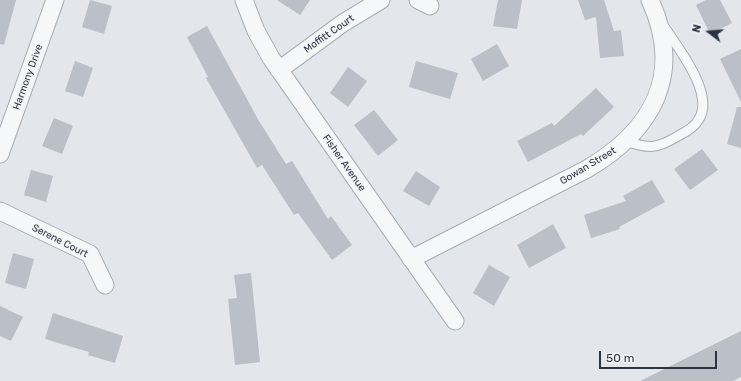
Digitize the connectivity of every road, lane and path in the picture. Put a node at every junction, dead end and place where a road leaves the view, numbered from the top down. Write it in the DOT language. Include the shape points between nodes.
graph roads {
  1 [pos="55,0"];
  2 [pos="244,0"];
  3 [pos="381,0"];
  4 [pos="650,0"];
  5 [pos="657,16"];
  6 [pos="279,70"];
  7 [pos="626,141"];
  8 [pos="0,154"];
  9 [pos="0,212"];
  10 [pos="411,259"];
  11 [pos="105,285"];
  12 [pos="455,321"];
  1 -- 8 [label="street, Harmony Drive"];
  2 -- 6 [label="street, Fisher Avenue" via="256,31"];
  3 -- 6 [label="street, Moffitt Court" via="343,23"];
  4 -- 5 [label="street, Gowan Street"];
  5 -- 7 [label="street, Gowan Street" via="664,45 664,69 651,107"];
  5 -- 7 [label="lane" via="700,88 704,101 700,118 693,127 677,137 652,148"];
  6 -- 10 [label="street, Fisher Avenue"];
  7 -- 10 [label="street, Gowan Street" via="610,155 587,169"];
  9 -- 11 [label="street, Serene Court" via="90,254"];
  10 -- 12 [label="street, Fisher Avenue"];
}
